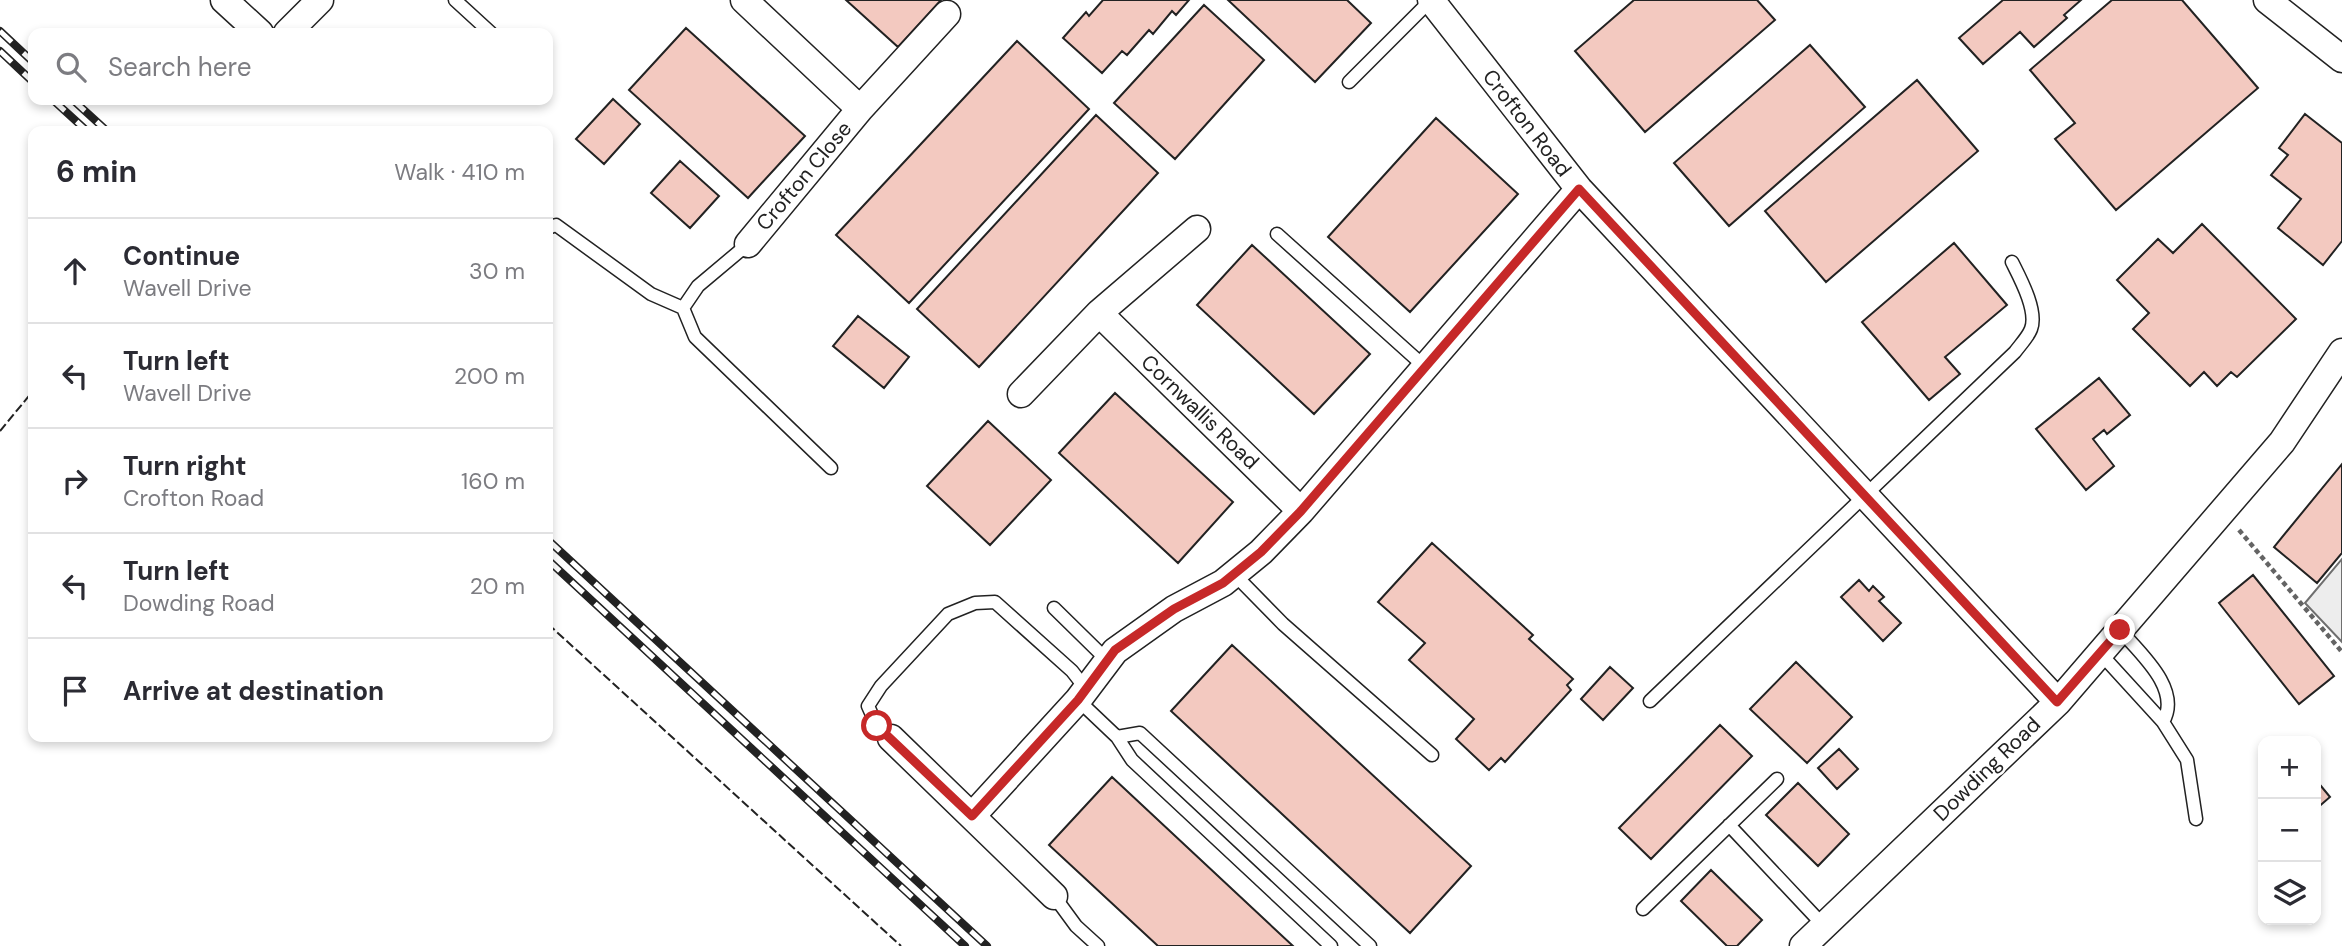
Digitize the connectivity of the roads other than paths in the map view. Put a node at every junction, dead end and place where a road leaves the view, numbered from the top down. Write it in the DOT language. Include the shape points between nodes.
graph roads {
  1 [pos="224,0"];
  2 [pos="320,0"];
  3 [pos="455,0"];
  4 [pos="1431,0"];
  5 [pos="2267,0"];
  6 [pos="756,4"];
  7 [pos="947,14"];
  8 [pos="255,28"];
  9 [pos="292,28"];
  10 [pos="482,28"];
  11 [pos="2339,51"];
  12 [pos="1349,82"];
  13 [pos="860,109"];
  14 [pos="1579,189"];
  15 [pos="553,226"];
  16 [pos="1197,229"];
  17 [pos="1277,234"];
  18 [pos="748,244"];
  19 [pos="2012,261"];
  20 [pos="683,308"];
  21 [pos="1098,313"];
  22 [pos="2342,352"];
  23 [pos="1425,367"];
  24 [pos="1021,394"];
  25 [pos="831,468"];
  26 [pos="1864,494"];
  27 [pos="1301,511"];
  28 [pos="1234,574"];
  29 [pos="1054,608"];
  30 [pos="2120,630"];
  31 [pos="2100,653"];
  32 [pos="1108,661"];
  33 [pos="1082,695"];
  34 [pos="1650,701"];
  35 [pos="2057,702"];
  36 [pos="2162,722"];
  37 [pos="1117,737"];
  38 [pos="891,738"];
  39 [pos="1432,755"];
  40 [pos="1777,779"];
  41 [pos="972,816"];
  42 [pos="2196,819"];
  43 [pos="1729,825"];
  44 [pos="1054,896"];
  45 [pos="1643,909"];
  46 [pos="1824,926"];
  47 [pos="1098,946"];
  48 [pos="1331,946"];
  49 [pos="1370,946"];
  50 [pos="1803,946"];
  1 -- 8 [label="street"];
  2 -- 9 [label="street"];
  3 -- 10 [label="lane"];
  4 -- 12 [label="lane"];
  4 -- 14 [label="street, Crofton Road"];
  5 -- 11 [label="street"];
  6 -- 13 [label="street, Crofton Close"];
  7 -- 13 [label="street, Crofton Close"];
  13 -- 18 [label="street, Crofton Close"];
  14 -- 23 [label="street"];
  14 -- 26 [label="street, Crofton Road"];
  15 -- 20 [label="lane" via="651,294"];
  16 -- 21 [label="street"];
  17 -- 23 [label="lane"];
  18 -- 20 [label="lane" via="698,286"];
  19 -- 26 [label="lane" via="2024,284 2032,328 2015,352"];
  20 -- 25 [label="lane" via="695,337"];
  21 -- 24 [label="street"];
  21 -- 27 [label="street, Cornwallis Road"];
  22 -- 30 [label="street, Dowding Road" via="2281,442"];
  23 -- 27 [label="street"];
  26 -- 34 [label="lane"];
  26 -- 35 [label="street, Crofton Road"];
  27 -- 28 [label="street"];
  28 -- 32 [label="street" via="1174,609 1115,650"];
  28 -- 39 [label="lane" via="1283,624"];
  29 -- 32 [label="lane"];
  30 -- 31 [label="street, Dowding Road"];
  30 -- 36 [label="lane" via="2167,692"];
  31 -- 35 [label="street, Dowding Road"];
  31 -- 36 [label="lane"];
  32 -- 33 [label="street"];
  33 -- 37 [label="lane"];
  33 -- 38 [label="lane" via="1072,671 995,602 975,603 948,614 868,706 877,726"];
  33 -- 41 [label="street"];
  35 -- 46 [label="street, Dowding Road"];
  36 -- 42 [label="lane" via="2187,760"];
  37 -- 48 [label="lane" via="1132,760"];
  37 -- 49 [label="lane" via="1140,733"];
  38 -- 41 [label="street"];
  40 -- 43 [label="lane"];
  41 -- 44 [label="street"];
  43 -- 45 [label="lane"];
  43 -- 46 [label="lane"];
  44 -- 47 [label="lane"];
  46 -- 50 [label="street, Dowding Road"];
}
